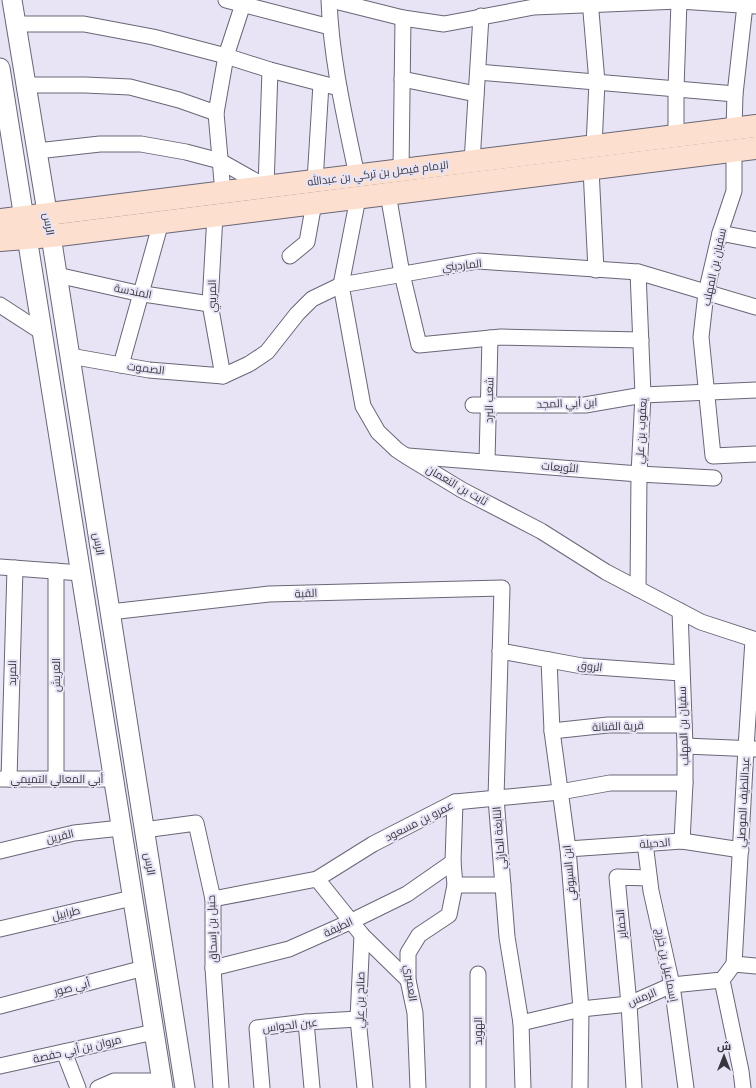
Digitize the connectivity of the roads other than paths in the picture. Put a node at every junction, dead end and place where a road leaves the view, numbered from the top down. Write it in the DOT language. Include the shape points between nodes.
graph roads {
  1 [pos="12,0"];
  2 [pos="226,0"];
  3 [pos="330,0"];
  4 [pos="679,1"];
  5 [pos="590,2"];
  6 [pos="242,4"];
  7 [pos="750,6"];
  8 [pos="481,16"];
  9 [pos="403,18"];
  10 [pos="16,24"];
  11 [pos="330,27"];
  12 [pos="226,56"];
  13 [pos="0,68"];
  14 [pos="270,70"];
  15 [pos="478,72"];
  16 [pos="402,79"];
  17 [pos="597,82"];
  18 [pos="321,84"];
  19 [pos="26,85"];
  20 [pos="339,88"];
  21 [pos="676,89"];
  22 [pos="476,94"];
  23 [pos="735,94"];
  24 [pos="216,113"];
  25 [pos="756,126"];
  26 [pos="734,129"];
  27 [pos="676,136"];
  28 [pos="594,146"];
  29 [pos="756,148"];
  30 [pos="37,151"];
  31 [pos="734,151"];
  32 [pos="220,161"];
  33 [pos="472,162"];
  34 [pos="591,169"];
  35 [pos="401,170"];
  36 [pos="357,176"];
  37 [pos="315,181"];
  38 [pos="266,188"];
  39 [pos="222,193"];
  40 [pos="388,194"];
  41 [pos="358,198"];
  42 [pos="314,203"];
  43 [pos="47,215"];
  44 [pos="215,215"];
  45 [pos="0,220"];
  46 [pos="161,222"];
  47 [pos="26,227"];
  48 [pos="720,233"];
  49 [pos="51,236"];
  50 [pos="0,240"];
  51 [pos="756,240"];
  52 [pos="290,256"];
  53 [pos="596,270"];
  54 [pos="638,272"];
  55 [pos="402,274"];
  56 [pos="57,275"];
  57 [pos="341,285"];
  58 [pos="706,293"];
  59 [pos="142,294"];
  60 [pos="210,304"];
  61 [pos="0,305"];
  62 [pos="756,307"];
  63 [pos="43,333"];
  64 [pos="490,338"];
  65 [pos="641,340"];
  66 [pos="70,356"];
  67 [pos="120,365"];
  68 [pos="223,376"];
  69 [pos="756,390"];
  70 [pos="706,392"];
  71 [pos="643,396"];
  72 [pos="473,404"];
  73 [pos="489,404"];
  74 [pos="756,454"];
  75 [pos="406,456"];
  76 [pos="487,461"];
  77 [pos="639,474"];
  78 [pos="714,478"];
  79 [pos="7,567"];
  80 [pos="56,571"];
  81 [pos="81,573"];
  82 [pos="502,588"];
  83 [pos="638,589"];
  84 [pos="680,611"];
  85 [pos="110,612"];
  86 [pos="755,640"];
  87 [pos="500,651"];
  88 [pos="549,660"];
  89 [pos="681,673"];
  90 [pos="684,725"];
  91 [pos="552,730"];
  92 [pos="685,746"];
  93 [pos="751,749"];
  94 [pos="5,779"];
  95 [pos="56,779"];
  96 [pos="114,779"];
  97 [pos="685,783"];
  98 [pos="560,792"];
  99 [pos="496,798"];
  100 [pos="456,802"];
  101 [pos="121,828"];
  102 [pos="144,830"];
  103 [pos="682,841"];
  104 [pos="645,843"];
  105 [pos="568,849"];
  106 [pos="741,850"];
  107 [pos="0,851"];
  108 [pos="453,862"];
  109 [pos="649,878"];
  110 [pos="317,879"];
  111 [pos="455,885"];
  112 [pos="503,885"];
  113 [pos="132,898"];
  114 [pos="212,900"];
  115 [pos="352,921"];
  116 [pos="0,929"];
  117 [pos="362,935"];
  118 [pos="734,964"];
  119 [pos="756,966"];
  120 [pos="144,968"];
  121 [pos="213,968"];
  122 [pos="478,974"];
  123 [pos="408,980"];
  124 [pos="722,980"];
  125 [pos="672,985"];
  126 [pos="629,1004"];
  127 [pos="0,1006"];
  128 [pos="581,1009"];
  129 [pos="358,1019"];
  130 [pos="306,1022"];
  131 [pos="521,1023"];
  132 [pos="154,1032"];
  133 [pos="64,1052"];
  134 [pos="0,1066"];
  135 [pos="162,1084"];
  136 [pos="78,1088"];
  137 [pos="98,1088"];
  138 [pos="185,1088"];
  139 [pos="221,1088"];
  140 [pos="262,1088"];
  141 [pos="312,1088"];
  142 [pos="365,1088"];
  143 [pos="418,1088"];
  144 [pos="478,1088"];
  145 [pos="523,1088"];
  146 [pos="580,1088"];
  147 [pos="634,1088"];
  148 [pos="686,1088"];
  149 [pos="743,1088"];
  1 -- 10 [label="street, الرس"];
  2 -- 6 [label="street"];
  3 -- 9 [label="street"];
  3 -- 11 [label="street"];
  4 -- 5 [label="street"];
  4 -- 7 [label="street"];
  4 -- 21 [label="street"];
  5 -- 8 [label="street" via="534,7"];
  5 -- 17 [label="street"];
  6 -- 11 [label="street"];
  6 -- 12 [label="street"];
  7 -- 23 [label="street"];
  8 -- 9 [label="street" via="444,24"];
  8 -- 15 [label="street"];
  9 -- 16 [label="street"];
  10 -- 12 [label="street" via="84,24 153,37"];
  10 -- 19 [label="street, الرس"];
  11 -- 20 [label="street"];
  12 -- 14 [label="street"];
  12 -- 24 [label="street"];
  13 -- 47 [label="street, الرس"];
  14 -- 18 [label="street"];
  14 -- 38 [label="street"];
  15 -- 17 [label="street"];
  15 -- 22 [label="street"];
  16 -- 22 [label="street"];
  16 -- 35 [label="street"];
  17 -- 21 [label="street"];
  17 -- 28 [label="street"];
  18 -- 20 [label="street"];
  18 -- 37 [label="street"];
  19 -- 24 [label="street" via="130,87"];
  19 -- 30 [label="street, الرس"];
  20 -- 36 [label="street"];
  21 -- 23 [label="street"];
  21 -- 27 [label="street"];
  22 -- 33 [label="street"];
  23 -- 26 [label="street"];
  24 -- 32 [label="street"];
  25 -- 26 [label="main road, الإمام فيصل بن تركي بن عبدالله"];
  26 -- 27 [label="main road, الإمام فيصل بن تركي بن عبدالله"];
  27 -- 28 [label="main road, الإمام فيصل بن تركي بن عبدالله"];
  28 -- 33 [label="main road, الإمام فيصل بن تركي بن عبدالله"];
  29 -- 31 [label="main road, الإمام فيصل بن تركي بن عبدالله"];
  30 -- 32 [label="street" via="100,144 141,144"];
  30 -- 43 [label="street, الرس"];
  31 -- 34 [label="main road, الإمام فيصل بن تركي بن عبدالله"];
  31 -- 48 [label="street, سفيان بن المهلب" via="734,191"];
  32 -- 38 [label="street"];
  32 -- 39 [label="street"];
  33 -- 35 [label="main road, الإمام فيصل بن تركي بن عبدالله"];
  34 -- 40 [label="main road, الإمام فيصل بن تركي بن عبدالله"];
  34 -- 53 [label="street"];
  35 -- 36 [label="main road, الإمام فيصل بن تركي بن عبدالله"];
  36 -- 37 [label="main road, الإمام فيصل بن تركي بن عبدالله"];
  37 -- 38 [label="main road, الإمام فيصل بن تركي بن عبدالله"];
  38 -- 39 [label="main road, الإمام فيصل بن تركي بن عبدالله"];
  39 -- 43 [label="main road, الإمام فيصل بن تركي بن عبدالله"];
  40 -- 41 [label="main road, الإمام فيصل بن تركي بن عبدالله"];
  40 -- 55 [label="street"];
  41 -- 42 [label="main road, الإمام فيصل بن تركي بن عبدالله"];
  41 -- 57 [label="street, ثابت بن النعمان"];
  42 -- 44 [label="main road, الإمام فيصل بن تركي بن عبدالله"];
  42 -- 52 [label="street" via="307,242"];
  43 -- 47 [label="main road, الإمام فيصل بن تركي بن عبدالله"];
  43 -- 49 [label="street, الرس"];
  44 -- 46 [label="main road, الإمام فيصل بن تركي بن عبدالله"];
  44 -- 60 [label="street, المريبي"];
  45 -- 47 [label="main road, الإمام فيصل بن تركي بن عبدالله"];
  46 -- 49 [label="main road, الإمام فيصل بن تركي بن عبدالله"];
  46 -- 59 [label="street"];
  47 -- 49 [label="main road, الإمام فيصل بن تركي بن عبدالله"];
  47 -- 50 [label="main road, الإمام فيصل بن تركي بن عبدالله"];
  47 -- 63 [label="street, الرس"];
  48 -- 51 [label="street"];
  48 -- 58 [label="street, سفيان بن المهلب"];
  49 -- 56 [label="street, الرس"];
  53 -- 54 [label="street, المارديني"];
  53 -- 55 [label="street, المارديني" via="478,261"];
  54 -- 58 [label="street, المارديني"];
  54 -- 65 [label="street, يعقوب بن علي"];
  55 -- 57 [label="street, المارديني"];
  55 -- 64 [label="street" via="419,345"];
  56 -- 59 [label="street, المندسة"];
  56 -- 66 [label="street, الرس"];
  57 -- 68 [label="street, المارديني" via="312,299 267,352"];
  57 -- 75 [label="street, ثابت بن النعمان" via="363,406 378,432"];
  58 -- 62 [label="street, المارديني"];
  58 -- 70 [label="street, سفيان بن المهلب" via="702,337"];
  59 -- 60 [label="street, المندسة"];
  59 -- 67 [label="street"];
  60 -- 68 [label="street, المريبي"];
  61 -- 63 [label="street"];
  63 -- 81 [label="street, الرس"];
  64 -- 65 [label="street"];
  64 -- 73 [label="street, شعب البرد"];
  65 -- 71 [label="street, يعقوب بن علي"];
  66 -- 67 [label="street, الصموت"];
  66 -- 85 [label="street, الرس"];
  67 -- 68 [label="street, الصموت"];
  69 -- 70 [label="street, ابن أبي المجد"];
  70 -- 71 [label="street, ابن أبي المجد"];
  70 -- 74 [label="street, سفيان بن المهلب" via="713,456"];
  71 -- 73 [label="street, ابن أبي المجد" via="585,404"];
  71 -- 77 [label="street, يعقوب بن علي"];
  72 -- 73 [label="street, ابن أبي المجد"];
  73 -- 76 [label="street, شعب البرد"];
  75 -- 76 [label="street, الثويعات"];
  75 -- 83 [label="street, ثابت بن النعمان"];
  76 -- 77 [label="street, الثويعات"];
  77 -- 78 [label="street, الثويعات"];
  77 -- 83 [label="street, يعقوب بن علي"];
  79 -- 80 [label="street"];
  79 -- 94 [label="street, المربد"];
  80 -- 81 [label="street"];
  80 -- 95 [label="street, العريش"];
  81 -- 96 [label="street, الرس"];
  82 -- 85 [label="street, القبة" via="269,594"];
  82 -- 87 [label="street, النابغة الحارثي"];
  83 -- 84 [label="street, ثابت بن النعمان"];
  84 -- 86 [label="street, ثابت بن النعمان" via="701,622"];
  84 -- 89 [label="street, سفيان بن المهلب"];
  85 -- 102 [label="street, الرس"];
  86 -- 93 [label="street, عبداللطيف الموصلي"];
  87 -- 88 [label="street, الروق"];
  87 -- 99 [label="street, النابغة الحارثي"];
  88 -- 89 [label="street, الروق" via="582,666"];
  88 -- 91 [label="street, ابن السيوفي"];
  89 -- 90 [label="street, سفيان بن المهلب"];
  90 -- 91 [label="street, قرية القنانة" via="608,725"];
  90 -- 92 [label="street, سفيان بن المهلب"];
  91 -- 98 [label="street, ابن السيوفي"];
  92 -- 93 [label="street"];
  92 -- 97 [label="street, سفيان بن المهلب"];
  93 -- 106 [label="street, عبداللطيف الموصلي"];
  94 -- 95 [label="street, أبي المعالي التميمي"];
  95 -- 96 [label="street, أبي المعالي التميمي"];
  96 -- 101 [label="street, الرس"];
  97 -- 98 [label="street, عمرو بن مسعود" via="610,783"];
  97 -- 103 [label="street, سفيان بن المهلب"];
  98 -- 99 [label="street, عمرو بن مسعود"];
  98 -- 105 [label="street, ابن السيوفي"];
  99 -- 100 [label="street, عمرو بن مسعود"];
  99 -- 112 [label="street, النابغة الحارثي"];
  100 -- 108 [label="street, العميري"];
  100 -- 110 [label="street, عمرو بن مسعود" via="373,844"];
  101 -- 107 [label="street, القرين" via="74,833"];
  101 -- 113 [label="street, الرس"];
  102 -- 114 [label="street, حنبل بن إسحاق" via="196,823"];
  102 -- 138 [label="street, الرس"];
  103 -- 104 [label="street, الدحيلة"];
  103 -- 106 [label="street, الدحيلة"];
  104 -- 105 [label="street, الدحيلة"];
  104 -- 109 [label="street, إسماعيل بن خزرج"];
  105 -- 128 [label="street, ابن السيوفي"];
  106 -- 118 [label="street, عبداللطيف الموصلي"];
  108 -- 111 [label="street, العميري"];
  108 -- 115 [label="street, الطيفة" via="407,894"];
  109 -- 125 [label="street, إسماعيل بن خزرج"];
  109 -- 126 [label="street, الحفاير" via="617,877"];
  110 -- 114 [label="street, عمرو بن مسعود"];
  110 -- 115 [label="street"];
  111 -- 112 [label="street"];
  111 -- 123 [label="street, العميري" via="449,915 419,935 408,953"];
  112 -- 131 [label="street, النابغة الحارثي"];
  113 -- 116 [label="street, طرابيل"];
  113 -- 120 [label="street, الرس"];
  114 -- 121 [label="street, حنبل بن إسحاق"];
  115 -- 117 [label="street"];
  115 -- 121 [label="street, الطيفة" via="289,950"];
  117 -- 123 [label="street"];
  117 -- 129 [label="street, صالح بن علي"];
  118 -- 119 [label="street"];
  118 -- 124 [label="street"];
  120 -- 127 [label="street, أبي صور"];
  120 -- 132 [label="street, الرس"];
  121 -- 139 [label="street, حنبل بن إسحاق"];
  122 -- 144 [label="street, الهويد"];
  123 -- 143 [label="street, العميري" via="415,1013"];
  124 -- 125 [label="street, الرمس"];
  124 -- 149 [label="street"];
  125 -- 126 [label="street, الرمس"];
  125 -- 148 [label="street, إسماعيل بن خزرج"];
  126 -- 128 [label="street, الرمس"];
  126 -- 147 [label="street"];
  128 -- 131 [label="street, الرمس"];
  128 -- 146 [label="street, ابن السيوفي"];
  129 -- 130 [label="street, عين الحواس"];
  129 -- 142 [label="street, صالح بن علي"];
  130 -- 140 [label="street, عين الحواس" via="257,1028"];
  130 -- 141 [label="street"];
  131 -- 145 [label="street, النابغة الحارثي"];
  132 -- 133 [label="street, مروان بن أبي حفصة"];
  132 -- 135 [label="street, الرس"];
  133 -- 134 [label="street, مروان بن أبي حفصة"];
  133 -- 136 [label="street"];
  135 -- 137 [label="street" via="114,1081"];
}
